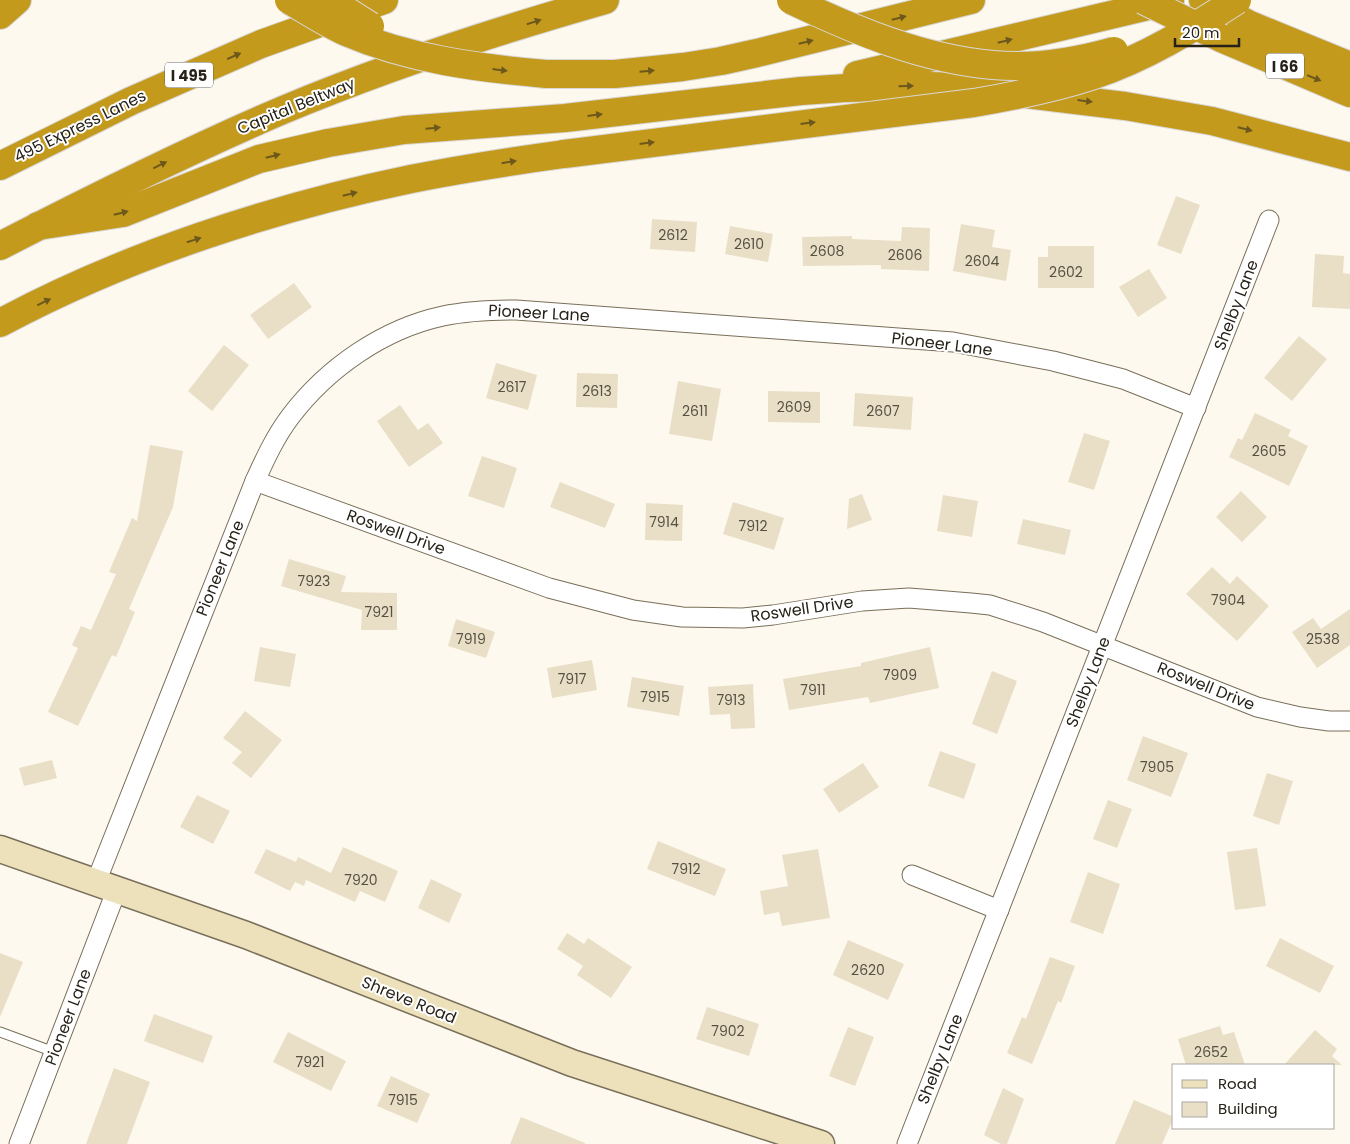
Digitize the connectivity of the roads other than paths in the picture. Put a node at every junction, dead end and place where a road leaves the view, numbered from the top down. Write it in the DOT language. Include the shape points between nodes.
graph roads {
  1 [pos="17,0"];
  2 [pos="290,0"];
  3 [pos="329,0"];
  4 [pos="384,0"];
  5 [pos="606,0"];
  6 [pos="791,0"];
  7 [pos="971,0"];
  8 [pos="1143,0"];
  9 [pos="1173,0"];
  10 [pos="1236,0"];
  11 [pos="0,15"];
  12 [pos="1207,21"];
  13 [pos="464,65"];
  14 [pos="1350,66"];
  15 [pos="1350,93"];
  16 [pos="752,97"];
  17 [pos="1350,157"];
  18 [pos="0,166"];
  19 [pos="1269,220"];
  20 [pos="38,226"];
  21 [pos="0,246"];
  22 [pos="0,324"];
  23 [pos="1196,408"];
  24 [pos="255,481"];
  25 [pos="1103,644"];
  26 [pos="1350,721"];
  27 [pos="0,849"];
  28 [pos="912,875"];
  29 [pos="106,886"];
  30 [pos="999,910"];
  31 [pos="0,1032"];
  32 [pos="54,1052"];
  33 [pos="19,1144"];
  34 [pos="821,1144"];
  35 [pos="907,1144"];
  1 -- 11 [label="highway"];
  2 -- 13 [label="highway, bridge" via="344,31 379,45"];
  3 -- 13 [label="highway, bridge" via="410,46"];
  18 -- 4 [label="highway, 495 Express Lanes / I 495, one-way" via="131,101 261,44"];
  20 -- 5 [label="highway, Capital Beltway, one-way" via="188,152 284,110 457,45"];
  6 -- 12 [label="highway, bridge" via="900,45 958,60 994,65 1041,65 1086,58 1142,44"];
  13 -- 7 [label="highway, one-way, bridge" via="546,74 615,74 684,67 757,54"];
  8 -- 12 [label="highway, I 66, bridge"];
  16 -- 9 [label="highway, one-way" via="891,68"];
  10 -- 12 [label="highway, bridge"];
  12 -- 14 [label="highway" via="1250,25"];
  12 -- 15 [label="highway, I 66, one-way"];
  22 -- 12 [label="highway, one-way, bridge" via="108,272 162,251 350,194 470,168 974,103 1039,91 1095,75"];
  16 -- 17 [label="highway, one-way" via="846,88 966,87 1125,106 1212,121"];
  20 -- 16 [label="highway, one-way" via="123,213 259,160 328,143 404,130 565,118"];
  19 -- 23 [label="street, Shelby Lane"];
  20 -- 21 [label="highway, Capital Beltway"];
  23 -- 24 [label="street, Pioneer Lane" via="1122,379 1053,360 953,342 516,310 479,311 442,317 407,328 372,344 341,365 289,418"];
  23 -- 25 [label="street, Shelby Lane"];
  24 -- 25 [label="street, Roswell Drive" via="549,588 632,610 682,617 743,618 862,600 909,598 971,602 1044,622"];
  24 -- 29 [label="street, Pioneer Lane"];
  25 -- 26 [label="street, Roswell Drive" via="1257,707 1300,717"];
  25 -- 30 [label="street, Shelby Lane"];
  27 -- 29 [label="main road, Shreve Road"];
  28 -- 30 [label="street"];
  29 -- 32 [label="street, Pioneer Lane"];
  29 -- 34 [label="main road, Shreve Road" via="246,935 572,1063"];
  30 -- 35 [label="street, Shelby Lane"];
  31 -- 32 [label="lane"];
  32 -- 33 [label="street, Pioneer Lane"];
}
